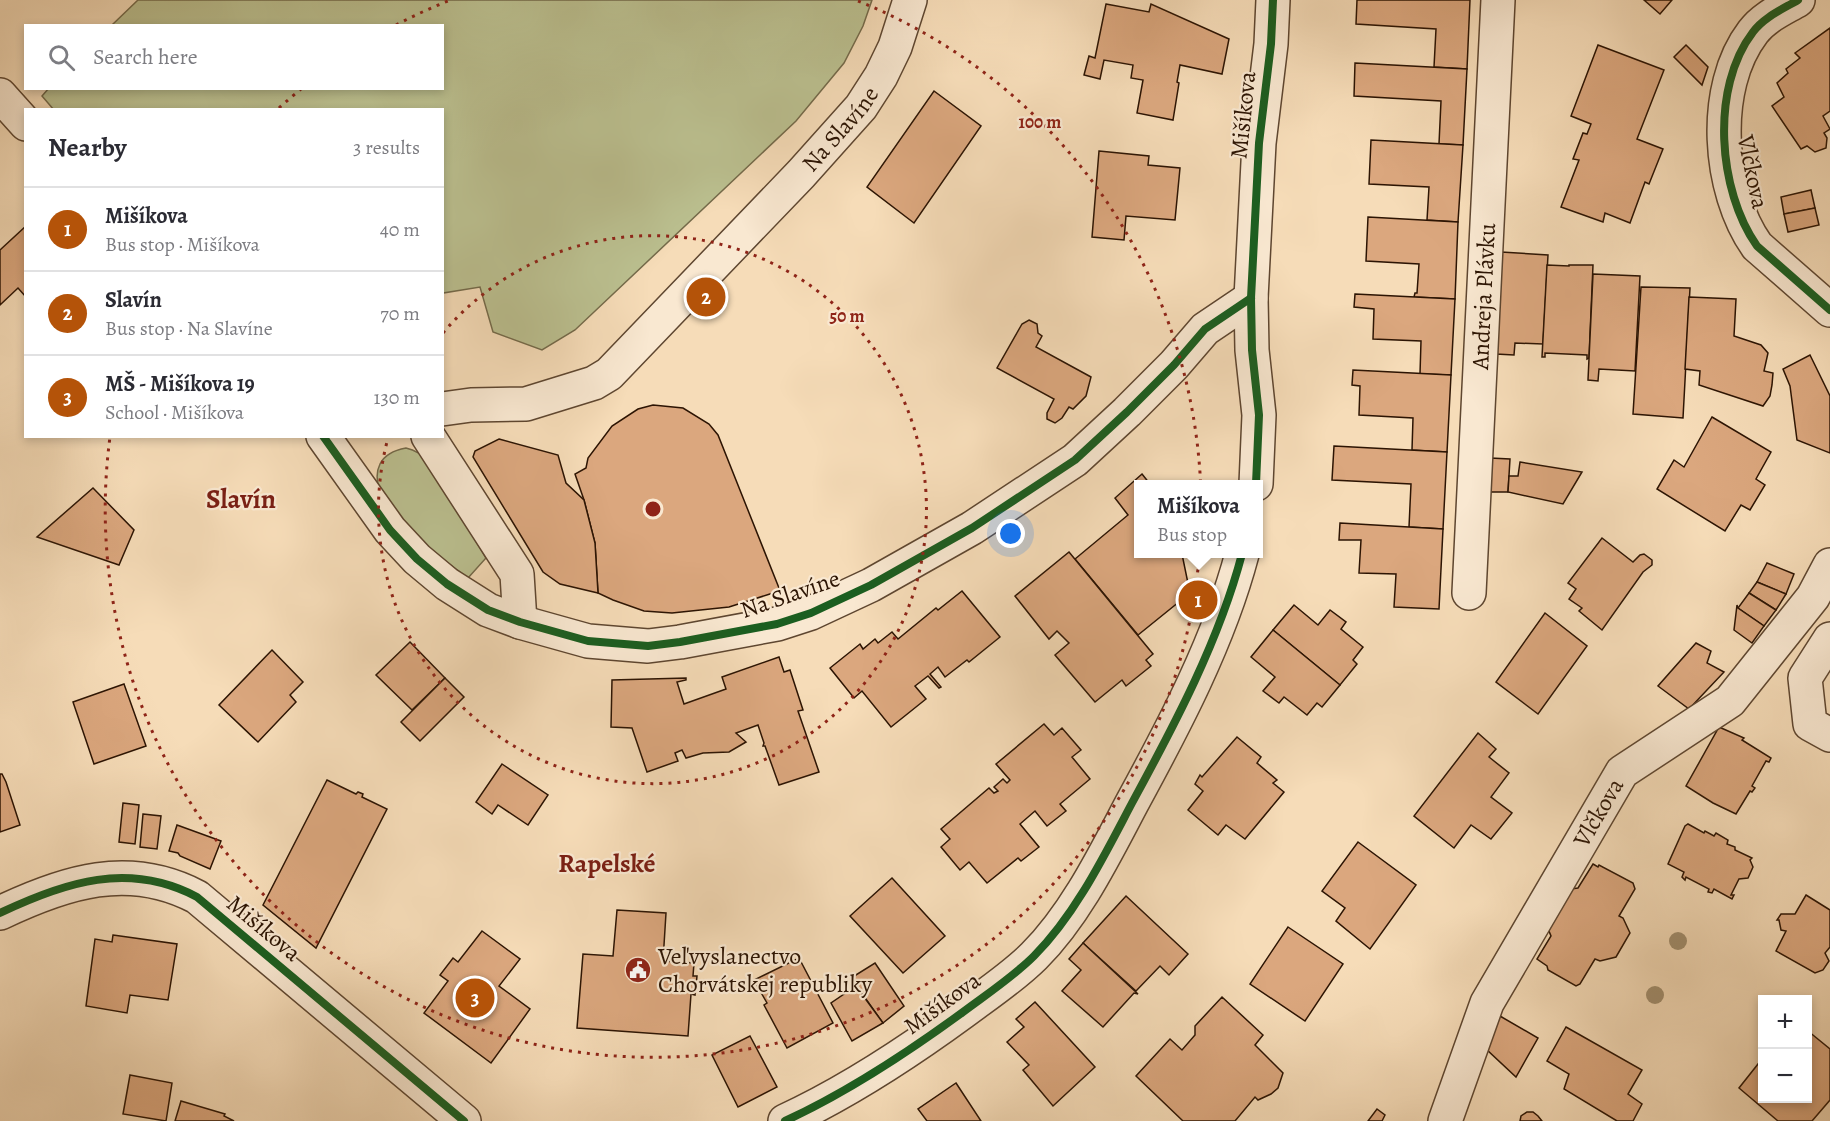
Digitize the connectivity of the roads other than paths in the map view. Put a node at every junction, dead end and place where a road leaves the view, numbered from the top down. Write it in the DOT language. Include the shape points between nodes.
graph roads {
  1 [pos="910,0"];
  2 [pos="1273,0"];
  3 [pos="1498,0"];
  4 [pos="1798,0"];
  5 [pos="0,96"];
  6 [pos="24,122"];
  7 [pos="1251,298"];
  8 [pos="1830,310"];
  9 [pos="444,409"];
  10 [pos="324,438"];
  11 [pos="429,438"];
  12 [pos="1256,480"];
  13 [pos="1241,558"];
  14 [pos="1830,565"];
  15 [pos="1469,592"];
  16 [pos="520,622"];
  17 [pos="1830,639"];
  18 [pos="1830,735"];
  19 [pos="0,913"];
  20 [pos="464,1121"];
  21 [pos="785,1121"];
  22 [pos="1445,1121"];
  1 -- 9 [label="street, Na Slavíne" via="895,47 861,107 609,374 594,383 526,404"];
  2 -- 7 [label="street, Mišíkova" via="1259,143"];
  3 -- 15 [label="street, Andreja Plávku"];
  4 -- 8 [label="street, Vlčkova" via="1752,32 1732,71 1723,127 1725,152 1731,187 1748,234"];
  5 -- 6 [label="street"];
  7 -- 12 [label="street, Mišíkova" via="1259,415"];
  7 -- 16 [label="street, Na Slavíne" via="1205,329 1174,365 1075,460 972,528 871,585 811,613 741,632 648,646 588,641"];
  10 -- 16 [label="street, Na Slavíne" via="390,530 417,559 466,597"];
  11 -- 16 [label="street" via="517,574"];
  13 -- 21 [label="street, Mišíkova" via="1214,634 1156,758 1102,860 1037,953 1017,972 899,1058"];
  14 -- 22 [label="street, Vlčkova" via="1813,597 1731,701 1622,772 1487,1003"];
  17 -- 18 [label="street" via="1805,678 1810,724"];
  19 -- 20 [label="street, Mišíkova" via="33,897 90,880 112,877 179,888 197,897"];
}
